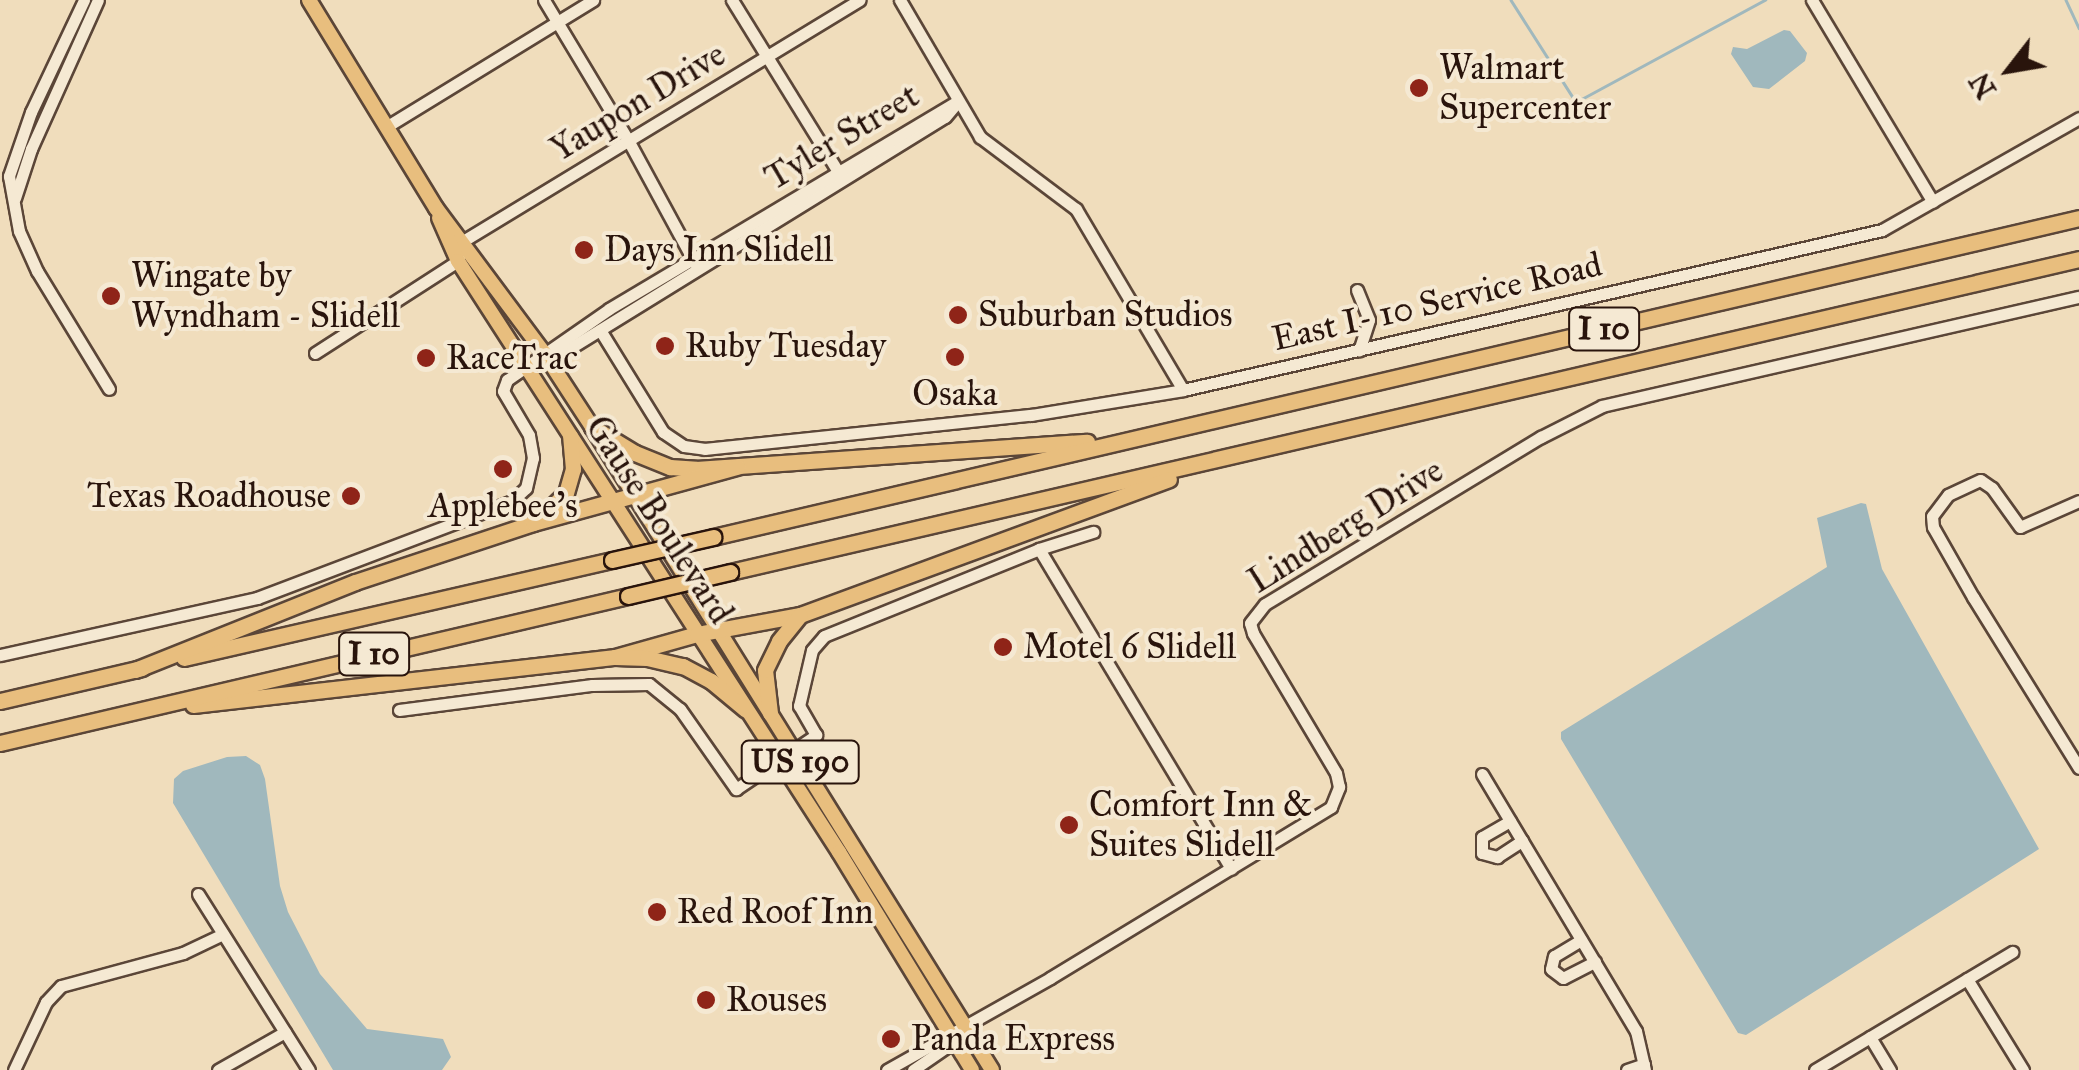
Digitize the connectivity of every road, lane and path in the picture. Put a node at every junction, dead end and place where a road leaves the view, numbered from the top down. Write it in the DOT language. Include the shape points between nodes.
graph roads {
  1 [pos="84,0"];
  2 [pos="98,0"];
  3 [pos="544,0"];
  4 [pos="593,0"];
  5 [pos="732,0"];
  6 [pos="859,0"];
  7 [pos="900,0"];
  8 [pos="1812,0"];
  9 [pos="317,3"];
  10 [pos="557,22"];
  11 [pos="767,56"];
  12 [pos="958,102"];
  13 [pos="2079,118"];
  14 [pos="386,127"];
  15 [pos="628,140"];
  16 [pos="840,176"];
  17 [pos="1933,202"];
  18 [pos="12,206"];
  19 [pos="436,208"];
  20 [pos="2079,218"];
  21 [pos="464,241"];
  22 [pos="2079,258"];
  23 [pos="458,261"];
  24 [pos="695,264"];
  25 [pos="1357,290"];
  26 [pos="2079,297"];
  27 [pos="600,330"];
  28 [pos="1360,350"];
  29 [pos="315,353"];
  30 [pos="544,353"];
  31 [pos="525,367"];
  32 [pos="109,389"];
  33 [pos="1183,390"];
  34 [pos="592,427"];
  35 [pos="570,436"];
  36 [pos="1128,439"];
  37 [pos="1229,456"];
  38 [pos="737,467"];
  39 [pos="635,496"];
  40 [pos="2079,501"];
  41 [pos="613,502"];
  42 [pos="533,523"];
  43 [pos="1093,532"];
  44 [pos="1039,549"];
  45 [pos="800,614"];
  46 [pos="719,631"];
  47 [pos="697,634"];
  48 [pos="0,656"];
  49 [pos="615,658"];
  50 [pos="134,670"];
  51 [pos="0,701"];
  52 [pos="399,710"];
  53 [pos="746,710"];
  54 [pos="120,713"];
  55 [pos="770,713"];
  56 [pos="0,743"];
  57 [pos="793,751"];
  58 [pos="780,762"];
  59 [pos="2079,768"];
  60 [pos="1482,774"];
  61 [pos="1510,821"];
  62 [pos="1522,842"];
  63 [pos="849,854"];
  64 [pos="1231,869"];
  65 [pos="198,894"];
  66 [pos="223,934"];
  67 [pos="1581,940"];
  68 [pos="2012,952"];
  69 [pos="1595,962"];
  70 [pos="1967,979"];
  71 [pos="966,1028"];
  72 [pos="285,1032"];
  73 [pos="952,1038"];
  74 [pos="1870,1038"];
  75 [pos="1644,1067"];
  76 [pos="14,1070"];
  77 [pos="218,1070"];
  78 [pos="309,1070"];
  79 [pos="886,1070"];
  80 [pos="913,1070"];
  81 [pos="972,1070"];
  82 [pos="992,1070"];
  83 [pos="1627,1070"];
  84 [pos="1816,1070"];
  85 [pos="1890,1070"];
  86 [pos="2023,1070"];
  1 -- 18 [label="street" via="10,162"];
  2 -- 18 [label="street"];
  3 -- 10 [label="street"];
  4 -- 10 [label="street"];
  5 -- 11 [label="street"];
  6 -- 11 [label="street, Yaupon Drive"];
  7 -- 12 [label="street"];
  8 -- 17 [label="street"];
  9 -- 14 [label="main road, Gause Boulevard / US 190"];
  10 -- 14 [label="street"];
  10 -- 15 [label="street"];
  11 -- 15 [label="street, Yaupon Drive"];
  11 -- 16 [label="street"];
  12 -- 16 [label="street, Tyler Street" via="945,117"];
  12 -- 33 [label="street" via="980,137 1076,209"];
  13 -- 17 [label="street, East I- 10 Service Road"];
  14 -- 19 [label="main road, Gause Boulevard / US 190"];
  15 -- 21 [label="street, Yaupon Drive"];
  15 -- 24 [label="street"];
  16 -- 24 [label="street, Tyler Street"];
  17 -- 28 [label="street, East I- 10 Service Road" via="1854,237"];
  18 -- 32 [label="street" via="37,271"];
  19 -- 21 [label="main road, Gause Boulevard / US 190"];
  19 -- 23 [label="main road, Gause Boulevard / US 190"];
  20 -- 36 [label="highway, I 10"];
  21 -- 23 [label="street"];
  21 -- 30 [label="main road, Gause Boulevard / US 190"];
  22 -- 37 [label="highway, I 10"];
  23 -- 29 [label="street"];
  23 -- 31 [label="main road, Gause Boulevard / US 190"];
  24 -- 27 [label="street, Tyler Street"];
  24 -- 30 [label="street, Tyler Street"];
  25 -- 28 [label="street" via="1369,320"];
  26 -- 64 [label="street, Lindberg Drive" via="1602,406 1265,604 1250,622 1253,633 1326,753 1339,787 1331,807"];
  27 -- 30 [label="street, Tyler Street" via="559,355"];
  27 -- 33 [label="street, East I- 10 Service Road" via="663,432 684,446 706,449 1031,415"];
  28 -- 33 [label="street, East I- 10 Service Road"];
  30 -- 31 [label="street"];
  30 -- 34 [label="main road, Gause Boulevard / US 190"];
  31 -- 35 [label="main road, Gause Boulevard / US 190"];
  31 -- 48 [label="street" via="503,391 529,435 533,458 526,488 512,501 257,598"];
  34 -- 38 [label="highway" via="670,467"];
  34 -- 39 [label="main road, Gause Boulevard / US 190"];
  35 -- 41 [label="main road, Gause Boulevard / US 190"];
  35 -- 42 [label="highway" via="573,469 566,493"];
  36 -- 38 [label="highway"];
  36 -- 50 [label="highway, I 10, bridge"];
  37 -- 45 [label="highway"];
  37 -- 54 [label="highway, I 10, bridge"];
  38 -- 39 [label="highway"];
  39 -- 41 [label="highway"];
  39 -- 46 [label="main road, Gause Boulevard / US 190"];
  40 -- 59 [label="street" via="2020,527 1980,480 1948,494 1932,516 1973,597"];
  41 -- 42 [label="highway"];
  41 -- 47 [label="main road, Gause Boulevard / US 190"];
  42 -- 50 [label="highway" via="355,582"];
  43 -- 44 [label="street"];
  44 -- 57 [label="street" via="824,636 812,650 799,706 816,736"];
  44 -- 64 [label="street"];
  45 -- 46 [label="highway"];
  45 -- 55 [label="highway" via="765,670"];
  46 -- 47 [label="highway"];
  46 -- 55 [label="main road, Gause Boulevard / US 190"];
  47 -- 49 [label="highway"];
  47 -- 53 [label="main road, Gause Boulevard / US 190"];
  49 -- 53 [label="highway" via="683,666"];
  49 -- 54 [label="highway"];
  50 -- 51 [label="highway, I 10"];
  52 -- 58 [label="street" via="649,684 680,710 736,789"];
  53 -- 58 [label="main road, Gause Boulevard / US 190"];
  54 -- 56 [label="highway, I 10"];
  55 -- 57 [label="main road, Gause Boulevard / US 190"];
  57 -- 58 [label="street"];
  57 -- 63 [label="main road, Gause Boulevard / US 190"];
  58 -- 63 [label="main road, Gause Boulevard / US 190"];
  60 -- 61 [label="street"];
  61 -- 62 [label="street"];
  61 -- 62 [label="street" via="1482,837 1482,853 1496,857"];
  62 -- 67 [label="street"];
  63 -- 71 [label="main road, Gause Boulevard / US 190"];
  63 -- 73 [label="main road, Gause Boulevard / US 190"];
  64 -- 71 [label="street, Lindberg Drive"];
  65 -- 66 [label="street"];
  66 -- 72 [label="street"];
  66 -- 76 [label="street" via="183,953 60,986"];
  67 -- 69 [label="street"];
  67 -- 69 [label="street" via="1554,956 1551,970 1563,978"];
  68 -- 70 [label="street"];
  69 -- 75 [label="street" via="1636,1031"];
  70 -- 74 [label="street"];
  70 -- 86 [label="street"];
  71 -- 73 [label="street, Lindberg Drive"];
  71 -- 82 [label="main road, Gause Boulevard / US 190"];
  72 -- 77 [label="street"];
  72 -- 78 [label="street"];
  73 -- 79 [label="street"];
  73 -- 80 [label="street"];
  73 -- 81 [label="main road, Gause Boulevard / US 190"];
  74 -- 84 [label="street"];
  74 -- 85 [label="street"];
  75 -- 83 [label="street"];
}
